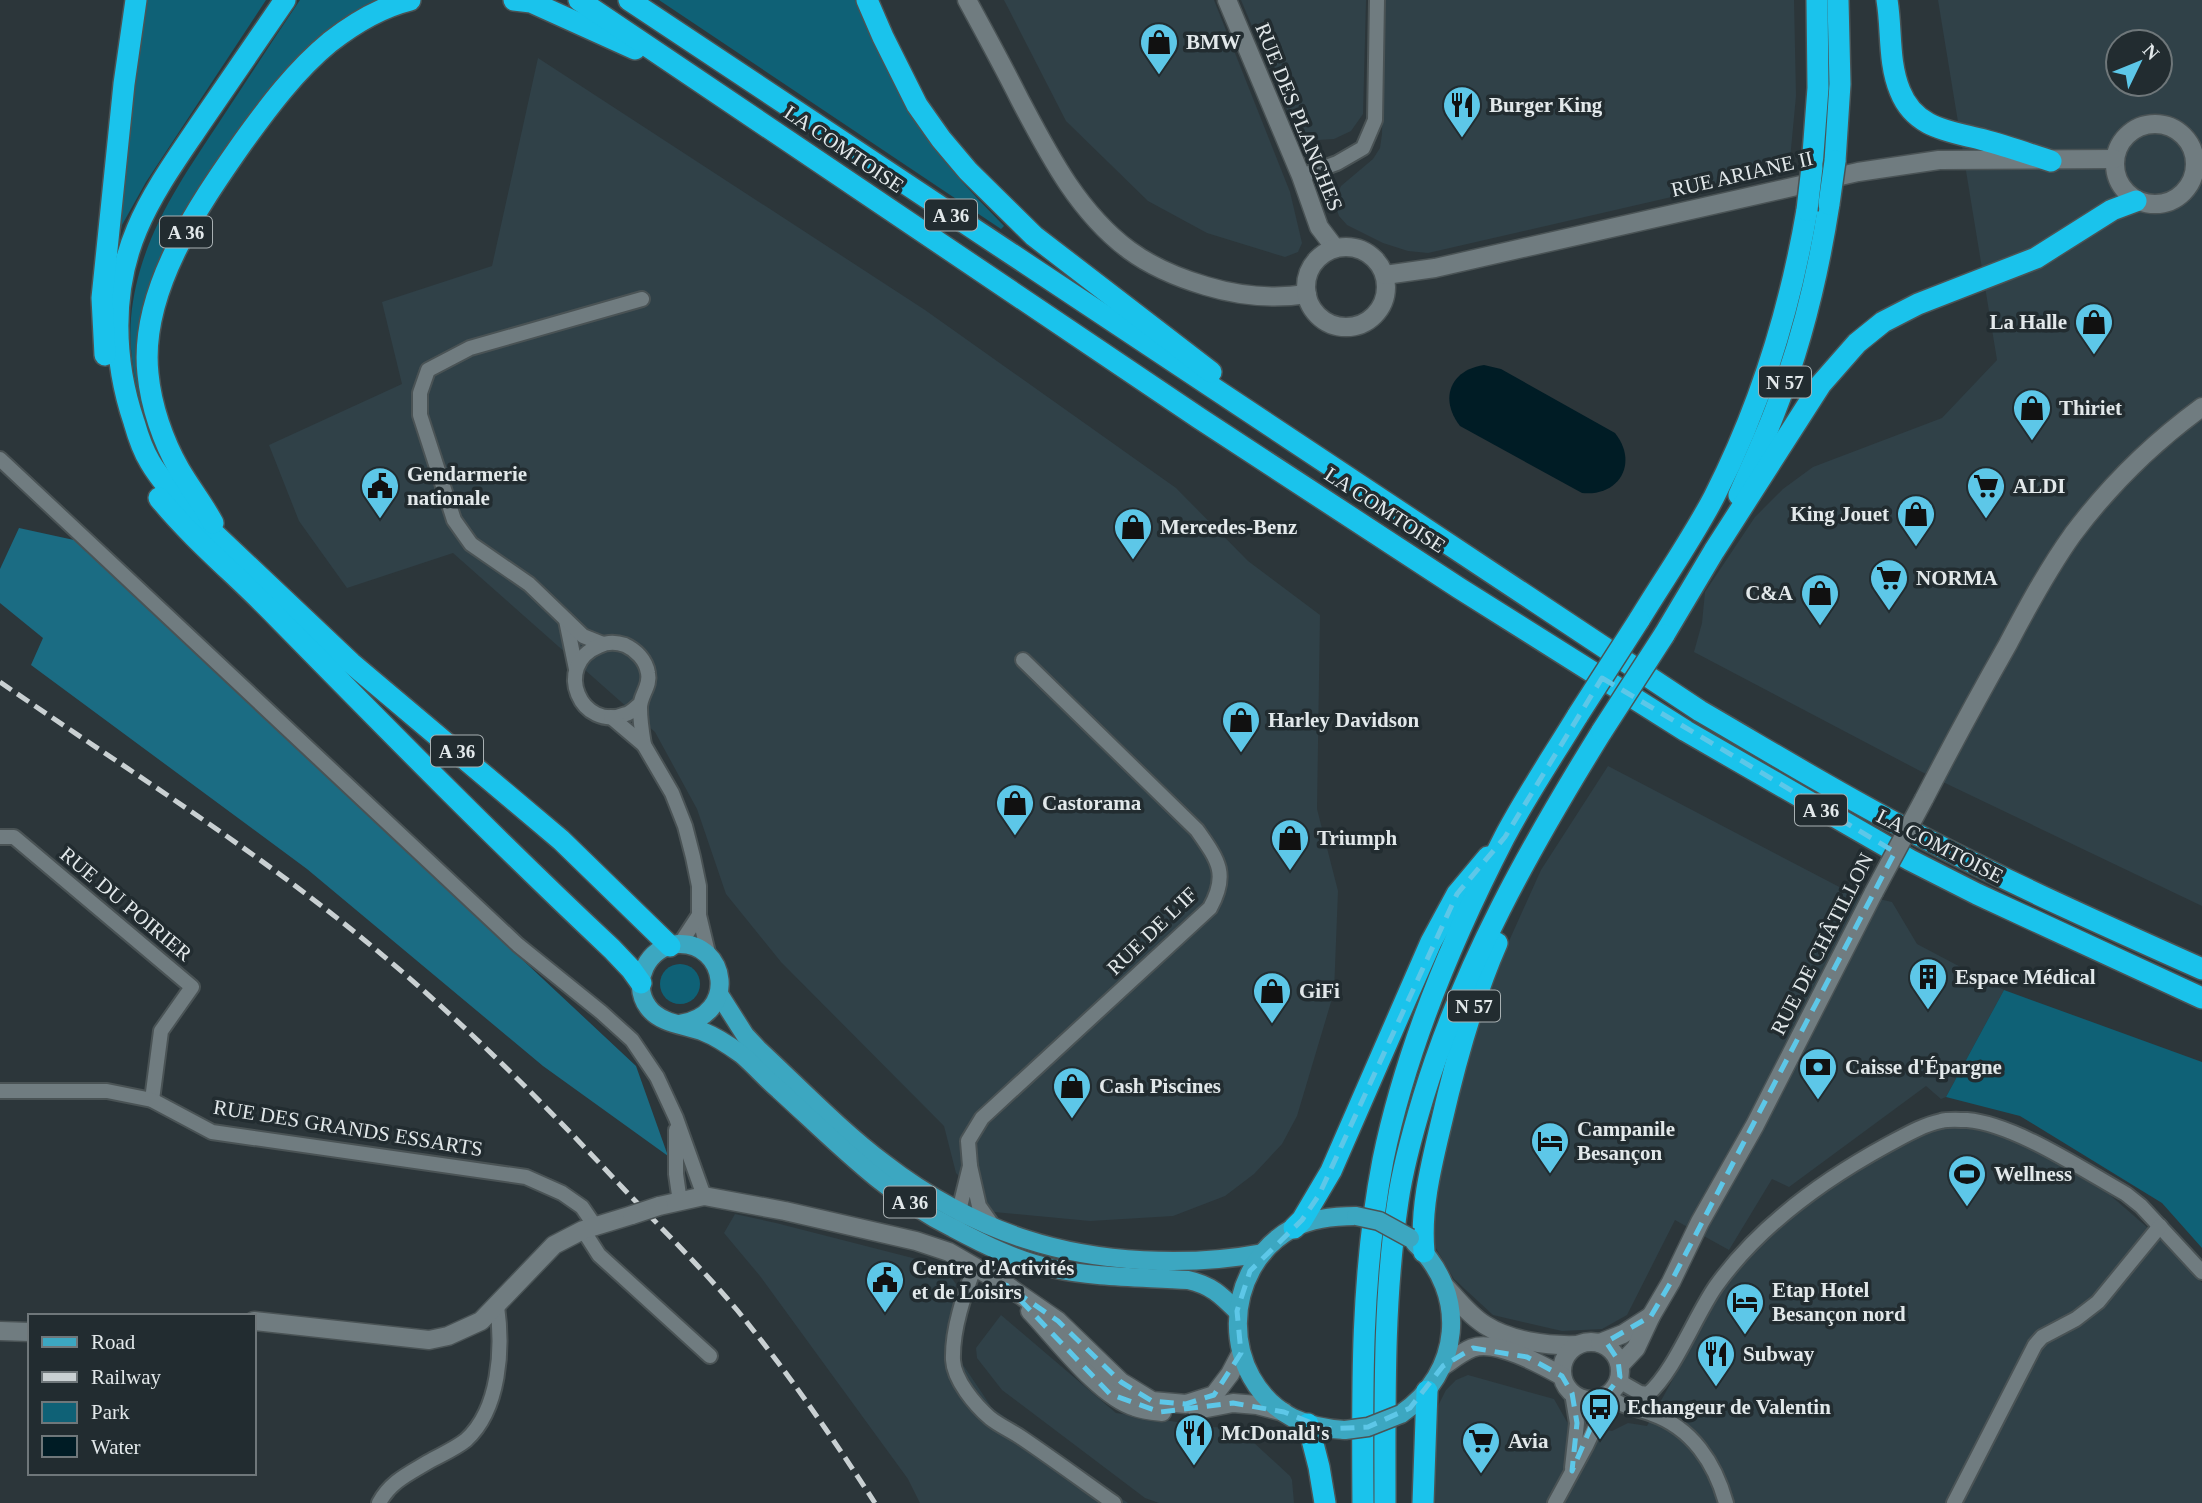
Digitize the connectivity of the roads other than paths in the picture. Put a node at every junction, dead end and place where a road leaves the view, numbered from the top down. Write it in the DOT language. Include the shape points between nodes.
graph roads {
  1 [pos="136,0"];
  2 [pos="277,0"];
  3 [pos="285,0"];
  4 [pos="410,0"];
  5 [pos="514,0"];
  6 [pos="579,0"];
  7 [pos="629,0"];
  8 [pos="867,0"];
  9 [pos="967,0"];
  10 [pos="1227,0"];
  11 [pos="1377,0"];
  12 [pos="1817,0"];
  13 [pos="1838,0"];
  14 [pos="1887,0"];
  15 [pos="674,65"];
  16 [pos="2196,140"];
  17 [pos="2115,159"];
  18 [pos="2051,161"];
  19 [pos="1301,176"];
  20 [pos="2137,201"];
  21 [pos="1335,248"];
  22 [pos="1385,275"];
  23 [pos="1307,294"];
  24 [pos="642,299"];
  25 [pos="105,360"];
  26 [pos="2202,407"];
  27 [pos="1273,428"];
  28 [pos="0,459"];
  29 [pos="220,538"];
  30 [pos="1714,551"];
  31 [pos="566,621"];
  32 [pos="603,644"];
  33 [pos="1023,660"];
  34 [pos="576,669"];
  35 [pos="639,705"];
  36 [pos="611,717"];
  37 [pos="644,745"];
  38 [pos="1575,774"];
  39 [pos="0,837"];
  40 [pos="1505,837"];
  41 [pos="699,915"];
  42 [pos="675,945"];
  43 [pos="709,957"];
  44 [pos="2202,969"];
  45 [pos="640,983"];
  46 [pos="719,994"];
  47 [pos="2202,998"];
  48 [pos="680,1024"];
  49 [pos="0,1091"];
  50 [pos="152,1100"];
  51 [pos="676,1118"];
  52 [pos="970,1166"];
  53 [pos="704,1196"];
  54 [pos="681,1202"];
  55 [pos="958,1211"];
  56 [pos="2160,1226"];
  57 [pos="994,1227"];
  58 [pos="589,1228"];
  59 [pos="1294,1228"];
  60 [pos="1417,1245"];
  61 [pos="994,1247"];
  62 [pos="1263,1253"];
  63 [pos="975,1266"];
  64 [pos="2202,1272"];
  65 [pos="1006,1285"];
  66 [pos="1445,1286"];
  67 [pos="496,1306"];
  68 [pos="1237,1311"];
  69 [pos="1651,1316"];
  70 [pos="256,1321"];
  71 [pos="0,1331"];
  72 [pos="28,1332"];
  73 [pos="1600,1343"];
  74 [pos="1577,1345"];
  75 [pos="1241,1353"];
  76 [pos="710,1356"];
  77 [pos="1443,1366"];
  78 [pos="1562,1376"];
  79 [pos="1612,1385"];
  80 [pos="1427,1391"];
  81 [pos="1572,1393"];
  82 [pos="1284,1412"];
  83 [pos="1308,1424"];
  84 [pos="1572,1471"];
  85 [pos="379,1503"];
  86 [pos="1114,1503"];
  87 [pos="1325,1503"];
  88 [pos="1363,1503"];
  89 [pos="1385,1503"];
  90 [pos="1423,1503"];
  91 [pos="1555,1503"];
  92 [pos="1726,1503"];
  93 [pos="1954,1503"];
  1 -- 25 [label="highway, A 36" via="102,298"];
  2 -- 25 [label="highway, A 36" via="176,142 136,208 121,245"];
  3 -- 29 [label="highway, A 36" via="154,195 130,248 120,301 122,383 140,441 163,483"];
  4 -- 29 [label="highway, A 36" via="377,13 331,41 281,92 198,208 153,309 147,373 157,414 179,469"];
  5 -- 15 [label="highway, A 36" via="531,2"];
  6 -- 15 [label="highway, LA COMTOISE / A 36"];
  7 -- 27 [label="highway, LA COMTOISE / A 36"];
  8 -- 27 [label="highway, A 36" via="917,105 989,194 1057,255 1205,367"];
  9 -- 23 [label="street" via="1063,177 1092,216 1129,250 1182,279 1222,291 1281,298"];
  10 -- 19 [label="street, RUE DES PLANCHES"];
  11 -- 19 [label="street" via="1375,120 1363,148"];
  12 -- 40 [label="highway, N 57, bridge" via="1818,88 1807,210 1788,301 1750,416 1713,498"];
  13 -- 30 [label="highway, N 57, bridge" via="1840,84 1822,250 1775,411"];
  14 -- 18 [label="highway" via="1898,85 1917,115 1948,133"];
  15 -- 47 [label="highway, LA COMTOISE / A 36" via="1209,425 1686,731 1910,860"];
  16 -- 17 [label="street" via="2164,125 2142,126 2126,135"];
  16 -- 20 [label="street" via="2194,177 2182,195 2162,204"];
  17 -- 18 [label="street, RUE ARIANE II"];
  17 -- 20 [label="street" via="2117,180"];
  18 -- 22 [label="street, RUE ARIANE II" via="1940,160 1857,172 1435,268"];
  19 -- 21 [label="street, RUE DES PLANCHES" via="1319,228"];
  20 -- 30 [label="highway" via="2101,216 2036,258 1918,304 1863,338 1821,384"];
  21 -- 22 [label="street" via="1360,248 1371,254"];
  21 -- 23 [label="street" via="1315,261 1306,282"];
  22 -- 23 [label="street" via="1387,288 1378,312 1357,326 1331,324 1320,317"];
  24 -- 31 [label="street" via="470,348 428,370 420,393 420,415 454,520 471,544 529,584"];
  25 -- 45 [label="highway, A 36" via="129,448 165,505 612,949"];
  26 -- 69 [label="street, RUE DE CHÂTILLON, bridge" via="2172,429 2099,502 2045,575"];
  27 -- 44 [label="highway, LA COMTOISE / A 36" via="1700,711 1813,777 1988,870"];
  28 -- 51 [label="street" via="517,946 632,1040 657,1077"];
  29 -- 42 [label="highway, A 36" via="351,663 561,840"];
  30 -- 38 [label="highway, N 57, bridge"];
  31 -- 32 [label="street" via="583,636"];
  31 -- 34 [label="street"];
  32 -- 34 [label="street" via="582,657"];
  32 -- 35 [label="street" via="629,647 644,662 649,683"];
  33 -- 52 [label="street, RUE DE L'IF" via="1197,830 1213,853 1220,890 1210,908 982,1118 968,1142"];
  34 -- 36 [label="street" via="579,698 592,712"];
  35 -- 36 [label="street"];
  35 -- 37 [label="street"];
  36 -- 37 [label="street"];
  37 -- 41 [label="street" via="685,825 699,886"];
  38 -- 60 [label="highway, N 57" via="1492,954 1457,1056"];
  38 -- 89 [label="highway, N 57" via="1480,949 1443,1037 1414,1127 1398,1200 1390,1273"];
  39 -- 50 [label="street, RUE DU POIRIER" via="14,837 192,987 161,1031"];
  40 -- 59 [label="highway, N 57" via="1457,894 1431,942 1331,1171"];
  40 -- 88 [label="highway, N 57" via="1431,1000 1404,1078 1384,1159 1365,1312"];
  41 -- 42 [label="street"];
  41 -- 43 [label="street"];
  42 -- 43 [label="main road, A 36" via="691,946"];
  42 -- 45 [label="main road" via="649,959"];
  43 -- 46 [label="main road, A 36" via="718,973"];
  45 -- 48 [label="main road, A 36" via="656,1016"];
  46 -- 48 [label="main road" via="704,1016"];
  46 -- 55 [label="main road, A 36" via="758,1049 851,1136"];
  48 -- 61 [label="main road, A 36" via="708,1033 742,1055 901,1197"];
  49 -- 50 [label="street, RUE DES GRANDS ESSARTS" via="107,1091"];
  50 -- 58 [label="street, RUE DES GRANDS ESSARTS" via="212,1132 526,1177 582,1206"];
  51 -- 53 [label="street"];
  51 -- 54 [label="street"];
  52 -- 55 [label="street"];
  52 -- 57 [label="street" via="979,1206"];
  53 -- 54 [label="street"];
  53 -- 63 [label="street" via="916,1241"];
  54 -- 58 [label="street, bridge"];
  55 -- 57 [label="main road, A 36"];
  55 -- 61 [label="street" via="973,1233"];
  56 -- 64 [label="street"];
  56 -- 79 [label="street" via="2126,1194 2021,1136 1969,1120 1941,1121 1859,1160 1767,1229 1715,1287 1648,1394"];
  56 -- 93 [label="street" via="2098,1301 2035,1345"];
  57 -- 62 [label="main road, A 36" via="1026,1240 1120,1259 1217,1260"];
  58 -- 67 [label="street" via="554,1245"];
  58 -- 76 [label="street, RUE DES GRANDS ESSARTS" via="599,1255"];
  59 -- 60 [label="main road, N 57, bridge" via="1334,1216 1356,1216 1379,1221"];
  59 -- 62 [label="main road, N 57"];
  60 -- 66 [label="main road, N 57"];
  61 -- 68 [label="main road, A 36" via="1049,1268 1202,1283"];
  62 -- 68 [label="main road, N 57" via="1246,1280"];
  63 -- 65 [label="street"];
  63 -- 86 [label="street" via="963,1300 953,1362 968,1392 993,1420"];
  65 -- 75 [label="street" via="1058,1321 1121,1382 1152,1401 1186,1404 1213,1395"];
  65 -- 82 [label="street" via="1110,1394 1133,1407 1182,1413 1233,1403"];
  66 -- 74 [label="street, N 57" via="1474,1316 1500,1332 1548,1344"];
  66 -- 77 [label="main road, N 57" via="1451,1331"];
  67 -- 70 [label="street" via="465,1330 429,1340"];
  67 -- 85 [label="street" via="500,1348 494,1387 477,1426 465,1440 394,1482"];
  68 -- 75 [label="main road, N 57"];
  69 -- 73 [label="street, RUE DE CHÂTILLON"];
  69 -- 79 [label="street, RUE DE CHÂTILLON"];
  71 -- 72 [label="street"];
  73 -- 74 [label="street"];
  73 -- 79 [label="street" via="1613,1351"];
  74 -- 78 [label="street" via="1565,1357"];
  75 -- 82 [label="main road, N 57" via="1260,1389"];
  77 -- 78 [label="street, N 57" via="1483,1346 1527,1357"];
  77 -- 80 [label="main road, N 57"];
  78 -- 81 [label="street"];
  79 -- 81 [label="street" via="1587,1400"];
  79 -- 84 [label="street"];
  79 -- 92 [label="street" via="1623,1406 1656,1415 1684,1431 1710,1462"];
  80 -- 83 [label="main road, N 57, bridge" via="1401,1414 1368,1427 1345,1430"];
  80 -- 90 [label="highway"];
  81 -- 84 [label="street" via="1577,1423"];
  82 -- 83 [label="main road, N 57"];
  83 -- 87 [label="highway"];
  84 -- 91 [label="street"];
}
